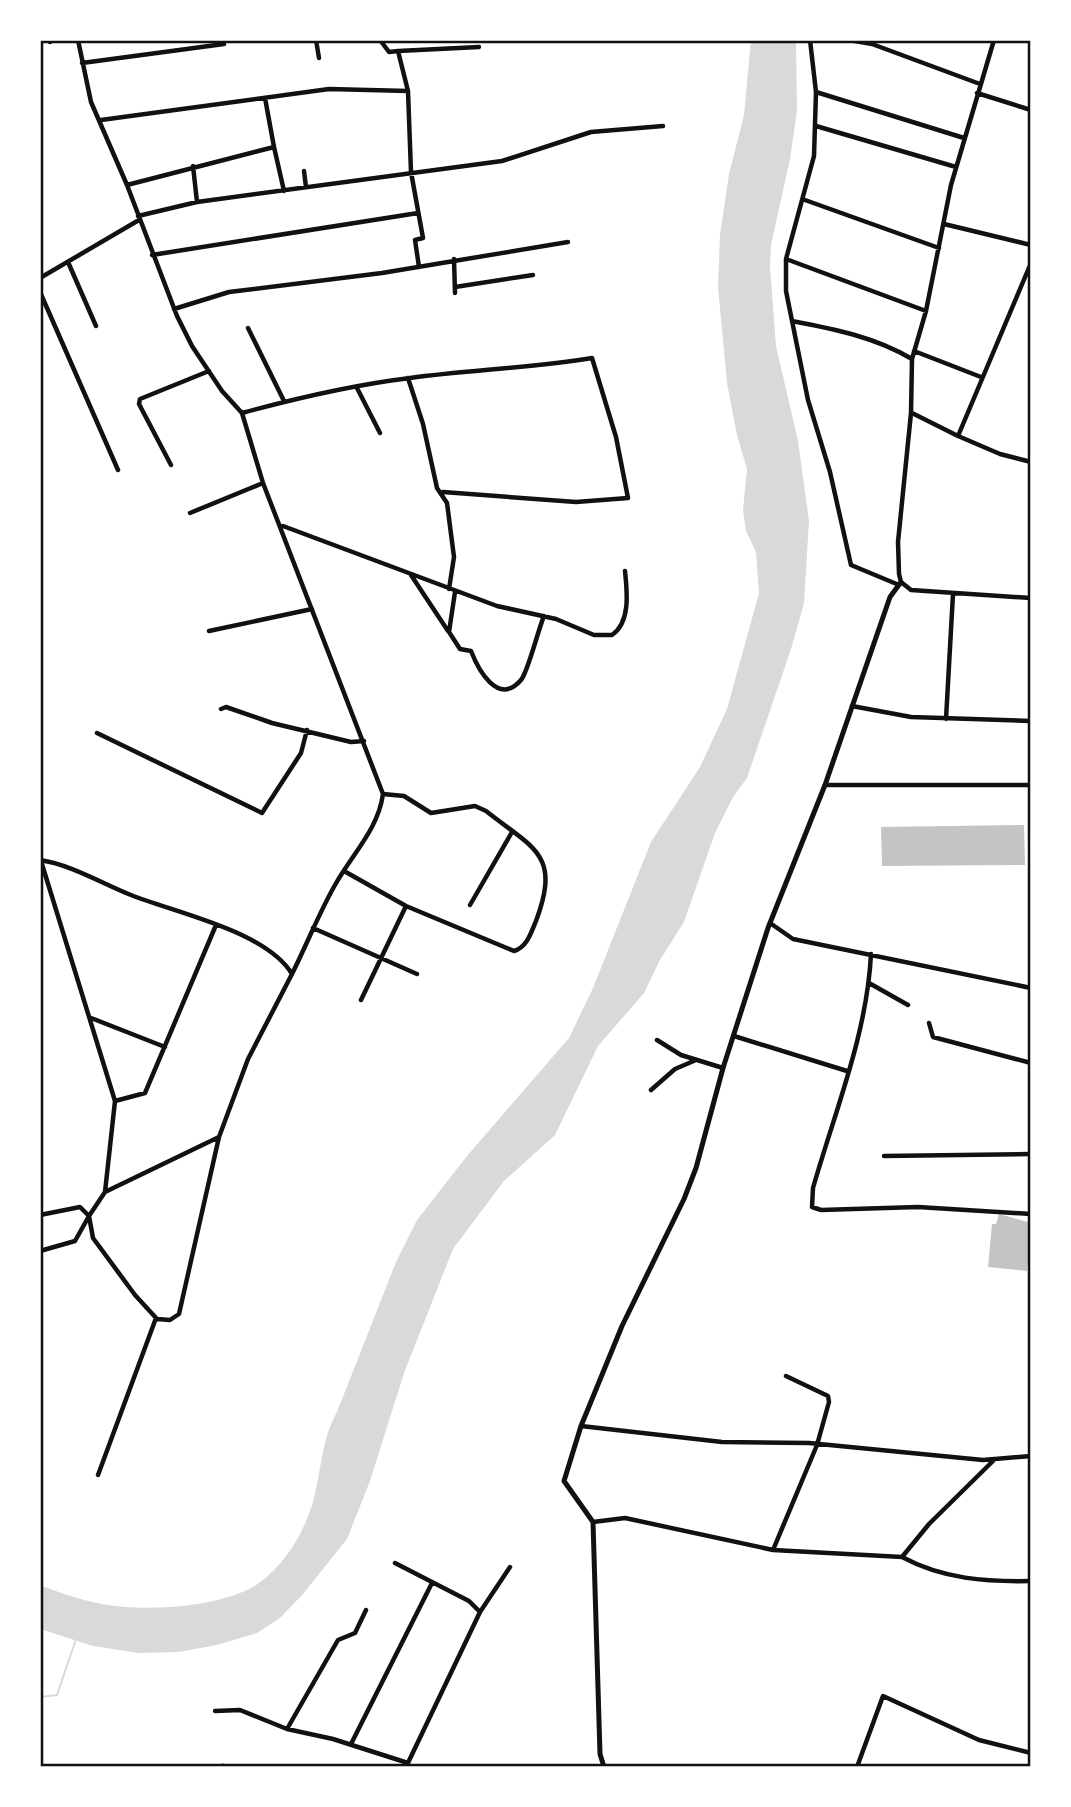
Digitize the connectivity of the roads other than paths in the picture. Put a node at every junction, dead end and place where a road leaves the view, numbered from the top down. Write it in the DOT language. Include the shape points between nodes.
graph roads {
  1 [pos="78,40"];
  2 [pos="316,40"];
  3 [pos="380,40"];
  4 [pos="810,40"];
  5 [pos="849,40"];
  6 [pos="987,40"];
  7 [pos="994,41"];
  8 [pos="224,44"];
  9 [pos="479,47"];
  10 [pos="398,51"];
  11 [pos="319,58"];
  12 [pos="82,63"];
  13 [pos="980,84"];
  14 [pos="408,92"];
  15 [pos="816,92"];
  16 [pos="977,93"];
  17 [pos="265,98"];
  18 [pos="1031,110"];
  19 [pos="101,120"];
  20 [pos="663,126"];
  21 [pos="816,126"];
  22 [pos="964,138"];
  23 [pos="274,147"];
  24 [pos="193,166"];
  25 [pos="956,166"];
  26 [pos="303,171"];
  27 [pos="411,172"];
  28 [pos="127,185"];
  29 [pos="306,187"];
  30 [pos="284,191"];
  31 [pos="804,200"];
  32 [pos="197,202"];
  33 [pos="418,213"];
  34 [pos="139,218"];
  35 [pos="944,224"];
  36 [pos="568,242"];
  37 [pos="1031,245"];
  38 [pos="939,248"];
  39 [pos="152,255"];
  40 [pos="454,259"];
  41 [pos="786,259"];
  42 [pos="68,262"];
  43 [pos="1031,263"];
  44 [pos="419,267"];
  45 [pos="533,275"];
  46 [pos="40,278"];
  47 [pos="40,292"];
  48 [pos="174,309"];
  49 [pos="926,311"];
  50 [pos="792,321"];
  51 [pos="96,326"];
  52 [pos="248,328"];
  53 [pos="914,351"];
  54 [pos="912,359"];
  55 [pos="209,371"];
  56 [pos="981,377"];
  57 [pos="408,378"];
  58 [pos="357,388"];
  59 [pos="284,401"];
  60 [pos="911,412"];
  61 [pos="242,413"];
  62 [pos="380,433"];
  63 [pos="958,436"];
  64 [pos="1031,462"];
  65 [pos="171,465"];
  66 [pos="118,470"];
  67 [pos="263,482"];
  68 [pos="443,492"];
  69 [pos="190,513"];
  70 [pos="282,526"];
  71 [pos="625,571"];
  72 [pos="411,575"];
  73 [pos="900,584"];
  74 [pos="449,590"];
  75 [pos="455,592"];
  76 [pos="953,594"];
  77 [pos="1031,598"];
  78 [pos="312,609"];
  79 [pos="544,616"];
  80 [pos="209,631"];
  81 [pos="449,632"];
  82 [pos="852,706"];
  83 [pos="220,709"];
  84 [pos="946,719"];
  85 [pos="1031,721"];
  86 [pos="307,730"];
  87 [pos="97,733"];
  88 [pos="364,741"];
  89 [pos="825,785"];
  90 [pos="1031,785"];
  91 [pos="383,794"];
  92 [pos="512,832"];
  93 [pos="40,860"];
  94 [pos="344,871"];
  95 [pos="470,905"];
  96 [pos="406,906"];
  97 [pos="770,923"];
  98 [pos="216,925"];
  99 [pos="313,928"];
  100 [pos="871,954"];
  101 [pos="380,958"];
  102 [pos="292,974"];
  103 [pos="417,974"];
  104 [pos="869,983"];
  105 [pos="1031,988"];
  106 [pos="361,1000"];
  107 [pos="908,1005"];
  108 [pos="90,1017"];
  109 [pos="929,1023"];
  110 [pos="734,1036"];
  111 [pos="657,1040"];
  112 [pos="165,1047"];
  113 [pos="697,1060"];
  114 [pos="1031,1063"];
  115 [pos="723,1068"];
  116 [pos="847,1071"];
  117 [pos="651,1090"];
  118 [pos="116,1101"];
  119 [pos="219,1137"];
  120 [pos="1031,1154"];
  121 [pos="884,1156"];
  122 [pos="105,1192"];
  123 [pos="1031,1214"];
  124 [pos="40,1215"];
  125 [pos="89,1216"];
  126 [pos="40,1251"];
  127 [pos="156,1318"];
  128 [pos="786,1376"];
  129 [pos="581,1426"];
  130 [pos="817,1445"];
  131 [pos="1031,1456"];
  132 [pos="994,1459"];
  133 [pos="98,1475"];
  134 [pos="593,1522"];
  135 [pos="773,1550"];
  136 [pos="902,1558"];
  137 [pos="395,1563"];
  138 [pos="510,1567"];
  139 [pos="1031,1581"];
  140 [pos="433,1583"];
  141 [pos="366,1610"];
  142 [pos="480,1612"];
  143 [pos="215,1711"];
  144 [pos="287,1730"];
  145 [pos="351,1744"];
  146 [pos="1031,1753"];
  147 [pos="407,1765"];
  148 [pos="604,1767"];
  149 [pos="857,1767"];
  1 -- 12 [label="street"];
  2 -- 11 [label="street"];
  3 -- 10 [label="street" via="389,52"];
  4 -- 15 [label="street"];
  5 -- 13 [label="street" via="872,44"];
  6 -- 7 [label="street"];
  7 -- 13 [label="street"];
  8 -- 12 [label="street"];
  9 -- 10 [label="street"];
  10 -- 14 [label="street"];
  12 -- 19 [label="street" via="91,102"];
  13 -- 16 [label="street"];
  14 -- 17 [label="street" via="329,89"];
  14 -- 27 [label="street"];
  15 -- 21 [label="street"];
  15 -- 22 [label="street"];
  16 -- 18 [label="street"];
  16 -- 22 [label="street"];
  17 -- 19 [label="street"];
  17 -- 23 [label="street"];
  19 -- 28 [label="street"];
  20 -- 27 [label="street" via="591,132 502,161"];
  21 -- 25 [label="street"];
  21 -- 31 [label="street"];
  22 -- 25 [label="street"];
  23 -- 24 [label="street"];
  23 -- 30 [label="street"];
  24 -- 28 [label="street"];
  24 -- 32 [label="street"];
  25 -- 35 [label="street"];
  26 -- 29 [label="street"];
  27 -- 29 [label="street"];
  27 -- 33 [label="street"];
  28 -- 34 [label="street"];
  29 -- 30 [label="street"];
  30 -- 32 [label="street"];
  31 -- 38 [label="street"];
  31 -- 41 [label="street"];
  32 -- 34 [label="street"];
  33 -- 39 [label="street"];
  33 -- 44 [label="street" via="423,238 415,240"];
  34 -- 39 [label="street"];
  34 -- 42 [label="street"];
  35 -- 37 [label="street"];
  35 -- 38 [label="street"];
  36 -- 40 [label="street"];
  38 -- 49 [label="street"];
  39 -- 48 [label="street"];
  40 -- 44 [label="street"];
  40 -- 45 [label="street" via="455,290"];
  41 -- 49 [label="street"];
  41 -- 50 [label="street"];
  42 -- 46 [label="street"];
  42 -- 51 [label="street"];
  43 -- 56 [label="street"];
  44 -- 48 [label="street" via="229,292"];
  47 -- 66 [label="street"];
  48 -- 55 [label="street"];
  49 -- 53 [label="street"];
  50 -- 54 [label="street" via="890,346"];
  50 -- 73 [label="street" via="851,565"];
  52 -- 59 [label="street"];
  53 -- 54 [label="street"];
  53 -- 56 [label="street"];
  54 -- 60 [label="street"];
  55 -- 61 [label="street"];
  55 -- 65 [label="street" via="140,398"];
  56 -- 63 [label="street"];
  57 -- 58 [label="street"];
  57 -- 68 [label="street" via="437,488"];
  57 -- 68 [label="street" via="592,358 616,437 628,498 576,502"];
  58 -- 59 [label="street"];
  58 -- 62 [label="street"];
  59 -- 61 [label="street"];
  60 -- 63 [label="street"];
  60 -- 73 [label="street" via="898,542"];
  61 -- 67 [label="street"];
  63 -- 64 [label="street"];
  67 -- 69 [label="street"];
  67 -- 70 [label="street"];
  68 -- 74 [label="street" via="454,557"];
  70 -- 72 [label="street"];
  70 -- 78 [label="street"];
  71 -- 79 [label="street" via="626,606 621,626 612,635 594,635"];
  72 -- 74 [label="street"];
  72 -- 81 [label="street"];
  73 -- 76 [label="street" via="911,590"];
  73 -- 82 [label="street" via="890,597"];
  74 -- 75 [label="street"];
  75 -- 79 [label="street"];
  75 -- 81 [label="street"];
  76 -- 77 [label="street"];
  76 -- 84 [label="street"];
  78 -- 80 [label="street"];
  78 -- 88 [label="street"];
  79 -- 81 [label="street" via="521,680 509,688 495,688 481,675 471,651 460,649"];
  82 -- 84 [label="street"];
  82 -- 89 [label="street"];
  83 -- 86 [label="street"];
  84 -- 85 [label="street"];
  86 -- 87 [label="street" via="296,761 262,813"];
  86 -- 88 [label="street"];
  88 -- 91 [label="street"];
  89 -- 90 [label="street"];
  89 -- 97 [label="street"];
  91 -- 92 [label="street" via="404,796 430,813 475,806"];
  91 -- 94 [label="street" via="371,832"];
  92 -- 95 [label="street"];
  92 -- 96 [label="street" via="541,856 547,877 536,921 520,949 514,951"];
  93 -- 98 [label="street"];
  93 -- 108 [label="street"];
  94 -- 96 [label="street"];
  94 -- 99 [label="street"];
  96 -- 101 [label="street"];
  97 -- 100 [label="street" via="793,939"];
  97 -- 110 [label="street"];
  98 -- 102 [label="street" via="273,951"];
  98 -- 112 [label="street"];
  99 -- 101 [label="street"];
  99 -- 102 [label="street"];
  100 -- 104 [label="street"];
  100 -- 105 [label="street"];
  101 -- 103 [label="street"];
  101 -- 106 [label="street"];
  102 -- 119 [label="street" via="248,1059"];
  104 -- 107 [label="street"];
  104 -- 116 [label="street"];
  108 -- 112 [label="street"];
  108 -- 118 [label="street"];
  109 -- 114 [label="street" via="933,1037"];
  110 -- 115 [label="street"];
  110 -- 116 [label="street"];
  111 -- 113 [label="street"];
  112 -- 118 [label="street" via="145,1093"];
  113 -- 115 [label="street"];
  113 -- 117 [label="street" via="675,1069"];
  115 -- 129 [label="street" via="684,1199 622,1326"];
  116 -- 123 [label="street" via="810,1198 812,1207 967,1208"];
  118 -- 122 [label="street"];
  119 -- 122 [label="street"];
  119 -- 127 [label="street" via="179,1314 168,1320"];
  120 -- 121 [label="street"];
  122 -- 125 [label="street"];
  124 -- 125 [label="street" via="80,1207"];
  125 -- 126 [label="street" via="75,1241"];
  125 -- 127 [label="street" via="93,1238"];
  127 -- 133 [label="street"];
  128 -- 130 [label="street" via="828,1396"];
  129 -- 130 [label="street" via="722,1442"];
  129 -- 134 [label="street" via="564,1481"];
  130 -- 132 [label="street"];
  130 -- 135 [label="street"];
  131 -- 132 [label="street"];
  132 -- 136 [label="street"];
  134 -- 135 [label="street" via="625,1518"];
  134 -- 148 [label="street"];
  135 -- 136 [label="street"];
  136 -- 139 [label="street" via="920,1567 987,1582"];
  137 -- 140 [label="street"];
  138 -- 142 [label="street"];
  140 -- 142 [label="street" via="469,1601"];
  140 -- 145 [label="street"];
  141 -- 144 [label="street" via="355,1633 338,1640"];
  142 -- 147 [label="street"];
  143 -- 144 [label="street" via="240,1710"];
  144 -- 145 [label="street"];
  145 -- 147 [label="street"];
  146 -- 149 [label="street" via="979,1740 883,1696"];
}
